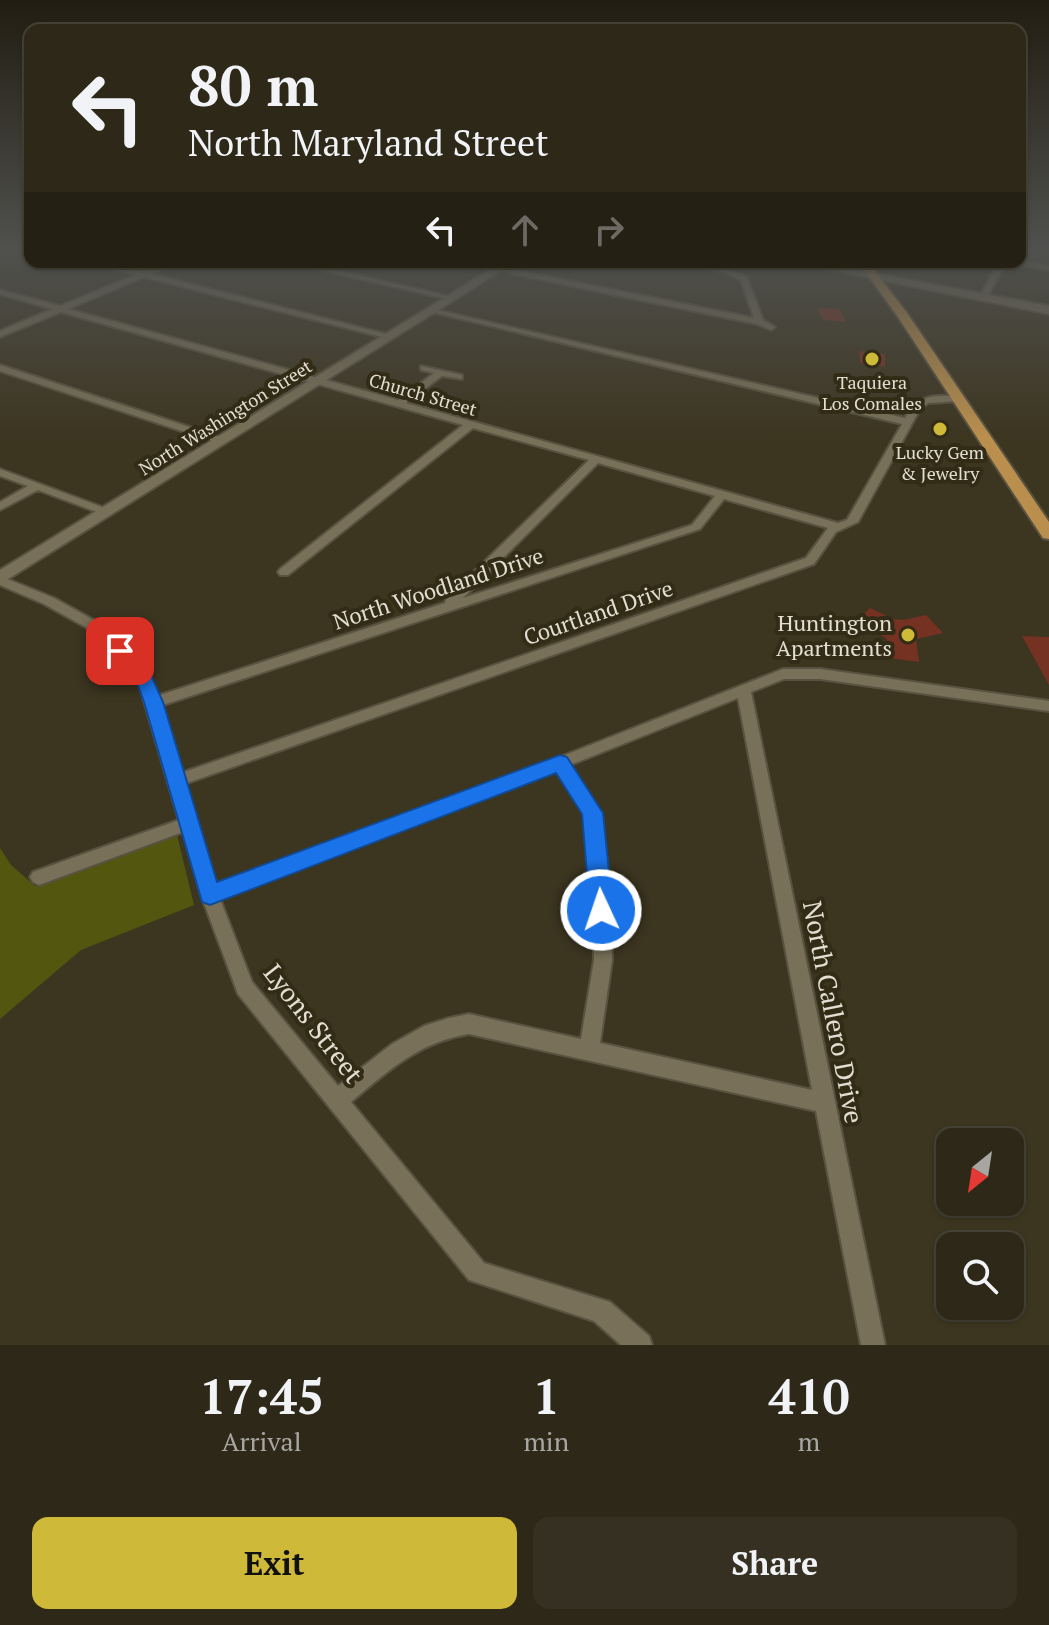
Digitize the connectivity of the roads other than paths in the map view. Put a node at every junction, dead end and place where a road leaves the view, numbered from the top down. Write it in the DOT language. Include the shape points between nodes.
graph roads {
  1 [pos="51,313"];
  2 [pos="73,313"];
  3 [pos="296,313"];
  4 [pos="429,313"];
  5 [pos="440,313"];
  6 [pos="718,313"];
  7 [pos="756,313"];
  8 [pos="900,313"];
  9 [pos="759,322"];
  10 [pos="771,327"];
  11 [pos="0,334"];
  12 [pos="390,336"];
  13 [pos="0,368"];
  14 [pos="424,368"];
  15 [pos="441,372"];
  16 [pos="459,377"];
  17 [pos="318,381"];
  18 [pos="958,399"];
  19 [pos="399,404"];
  20 [pos="907,422"];
  21 [pos="471,424"];
  22 [pos="222,441"];
  23 [pos="596,459"];
  24 [pos="0,472"];
  25 [pos="37,486"];
  26 [pos="722,494"];
  27 [pos="0,507"];
  28 [pos="106,512"];
  29 [pos="838,527"];
  30 [pos="1049,534"];
  31 [pos="284,572"];
  32 [pos="0,579"];
  33 [pos="448,604"];
  34 [pos="743,689"];
  35 [pos="154,702"];
  36 [pos="1049,706"];
  37 [pos="560,763"];
  38 [pos="176,781"];
  39 [pos="189,823"];
  40 [pos="39,877"];
  41 [pos="210,895"];
  42 [pos="589,1050"];
  43 [pos="338,1099"];
  44 [pos="826,1103"];
  45 [pos="640,1345"];
  46 [pos="873,1345"];
  1 -- 11 [label="street"];
  2 -- 17 [label="street, Church Street"];
  3 -- 12 [label="street"];
  4 -- 12 [label="street, North Washington Street"];
  5 -- 20 [label="street"];
  6 -- 9 [label="street"];
  7 -- 9 [label="street"];
  8 -- 18 [label="main road"];
  9 -- 10 [label="street"];
  12 -- 17 [label="street, North Washington Street"];
  13 -- 22 [label="street"];
  14 -- 15 [label="street"];
  15 -- 16 [label="street"];
  15 -- 19 [label="street"];
  17 -- 19 [label="street, Church Street"];
  17 -- 22 [label="street, North Washington Street"];
  18 -- 20 [label="street, Courtland Drive" via="920,403"];
  18 -- 30 [label="main road"];
  19 -- 21 [label="street, Church Street"];
  20 -- 29 [label="street, Courtland Drive" via="852,522"];
  21 -- 23 [label="street, Church Street"];
  21 -- 31 [label="street"];
  22 -- 28 [label="street, North Washington Street"];
  23 -- 26 [label="street, Church Street"];
  23 -- 33 [label="street"];
  24 -- 25 [label="street"];
  25 -- 27 [label="street"];
  25 -- 28 [label="street"];
  26 -- 29 [label="street, Church Street"];
  26 -- 33 [label="street, North Woodland Drive" via="696,527"];
  28 -- 32 [label="street, North Washington Street"];
  29 -- 38 [label="street, Courtland Drive" via="801,565"];
  32 -- 35 [label="street, Lyons Street" via="94,626 144,678"];
  33 -- 35 [label="street, North Woodland Drive"];
  34 -- 36 [label="street" via="783,674 808,672"];
  34 -- 37 [label="street"];
  34 -- 44 [label="street, North Callero Drive"];
  35 -- 38 [label="street, Lyons Street"];
  37 -- 41 [label="street"];
  37 -- 42 [label="street" via="592,813 601,884 603,960"];
  38 -- 39 [label="street, Lyons Street"];
  39 -- 40 [label="street"];
  39 -- 41 [label="street, Lyons Street"];
  41 -- 43 [label="street, Lyons Street" via="245,988"];
  42 -- 43 [label="street" via="469,1024 444,1026 409,1042"];
  42 -- 44 [label="street"];
  43 -- 45 [label="street, Lyons Street" via="477,1272 601,1311"];
  44 -- 46 [label="street, North Callero Drive"];
}
